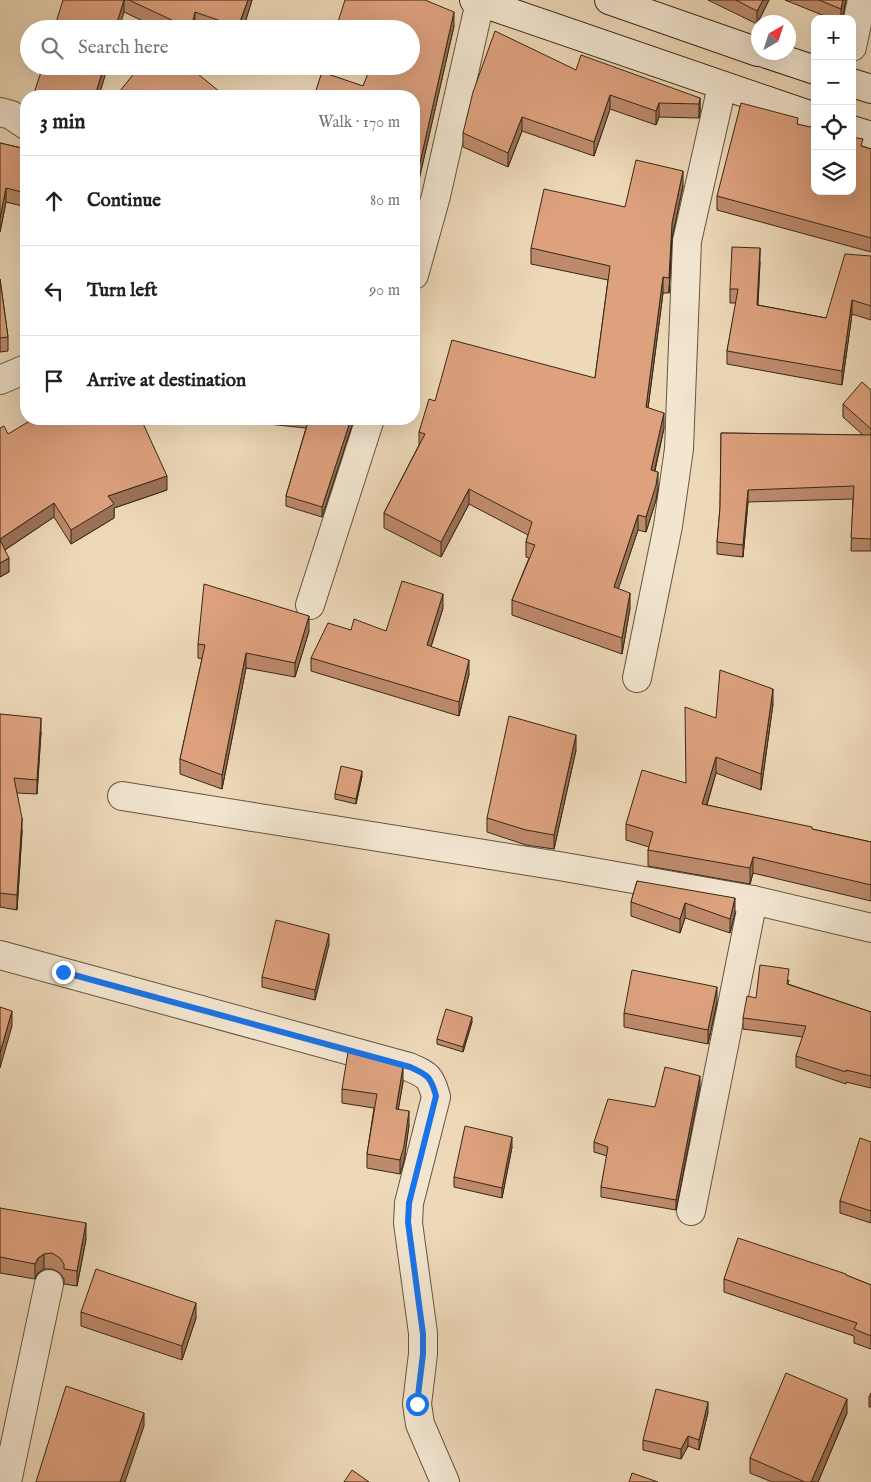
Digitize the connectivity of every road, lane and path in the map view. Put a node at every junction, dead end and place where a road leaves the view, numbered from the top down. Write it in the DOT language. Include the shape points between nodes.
graph roads {
  1 [pos="609,0"];
  2 [pos="862,0"];
  3 [pos="477,1"];
  4 [pos="856,28"];
  5 [pos="751,49"];
  6 [pos="784,60"];
  7 [pos="811,69"];
  8 [pos="856,84"];
  9 [pos="722,86"];
  10 [pos="871,89"];
  11 [pos="0,112"];
  12 [pos="811,116"];
  13 [pos="20,120"];
  14 [pos="856,131"];
  15 [pos="871,136"];
  16 [pos="425,201"];
  17 [pos="420,235"];
  18 [pos="20,372"];
  19 [pos="0,380"];
  20 [pos="368,425"];
  21 [pos="310,605"];
  22 [pos="637,678"];
  23 [pos="122,796"];
  24 [pos="753,900"];
  25 [pos="871,928"];
  26 [pos="0,955"];
  27 [pos="691,1211"];
  28 [pos="49,1284"];
  29 [pos="7,1482"];
  30 [pos="445,1482"];
  1 -- 5 [label="street"];
  2 -- 4 [label="street"];
  3 -- 9 [label="street"];
  3 -- 16 [label="street"];
  6 -- 7 [label="street"];
  8 -- 10 [label="street"];
  9 -- 12 [label="street"];
  9 -- 22 [label="street" via="687,241 679,449 668,526"];
  11 -- 13 [label="street"];
  14 -- 15 [label="street"];
  16 -- 17 [label="street"];
  18 -- 19 [label="street"];
  20 -- 21 [label="street"];
  23 -- 24 [label="street"];
  24 -- 25 [label="street"];
  24 -- 27 [label="street"];
  26 -- 30 [label="street" via="410,1067 425,1074 432,1082 436,1096 409,1203 408,1222 423,1334 417,1404 420,1424"];
  28 -- 29 [label="street"];
}
